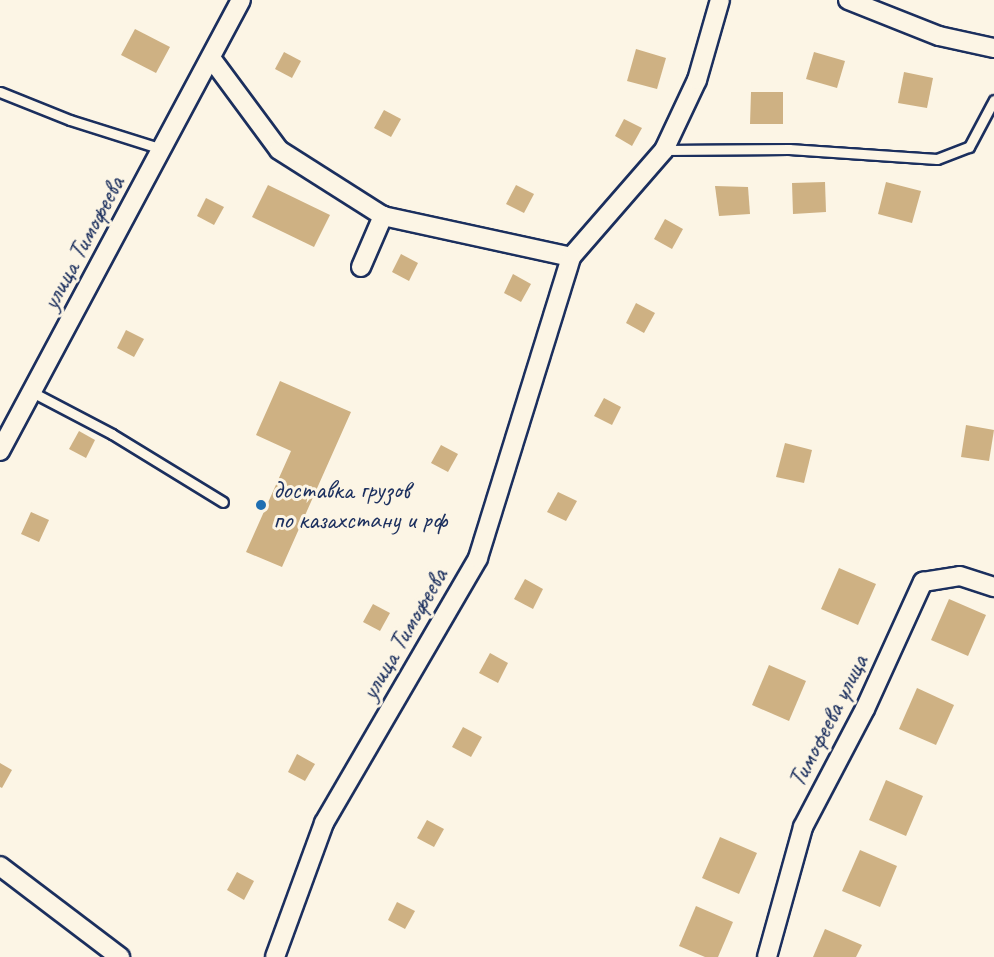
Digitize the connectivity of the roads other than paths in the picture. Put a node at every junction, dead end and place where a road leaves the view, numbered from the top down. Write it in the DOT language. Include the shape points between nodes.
graph roads {
  1 [pos="241,0"];
  2 [pos="720,0"];
  3 [pos="848,0"];
  4 [pos="994,48"];
  5 [pos="211,58"];
  6 [pos="0,92"];
  7 [pos="994,100"];
  8 [pos="162,149"];
  9 [pos="664,150"];
  10 [pos="383,216"];
  11 [pos="571,257"];
  12 [pos="361,267"];
  13 [pos="32,392"];
  14 [pos="0,451"];
  15 [pos="223,502"];
  16 [pos="994,587"];
  17 [pos="0,866"];
  18 [pos="120,957"];
  19 [pos="275,957"];
  20 [pos="767,957"];
  1 -- 5 [label="street, улица Тимофеева"];
  2 -- 9 [label="street, улица Тимофеева" via="697,80"];
  3 -- 4 [label="street" via="939,36"];
  5 -- 8 [label="street, улица Тимофеева"];
  5 -- 10 [label="street" via="279,150"];
  6 -- 8 [label="lane" via="70,120"];
  7 -- 9 [label="lane" via="969,147 938,159 789,149"];
  8 -- 13 [label="street, улица Тимофеева"];
  9 -- 11 [label="street, улица Тимофеева"];
  10 -- 11 [label="street"];
  10 -- 12 [label="street"];
  11 -- 19 [label="street, улица Тимофеева" via="478,558 324,823"];
  13 -- 14 [label="street, улица Тимофеева"];
  13 -- 15 [label="lane" via="112,434"];
  16 -- 20 [label="street, Тимофеева улица" via="960,576 923,582 865,709 803,827"];
  17 -- 18 [label="street"];
}
